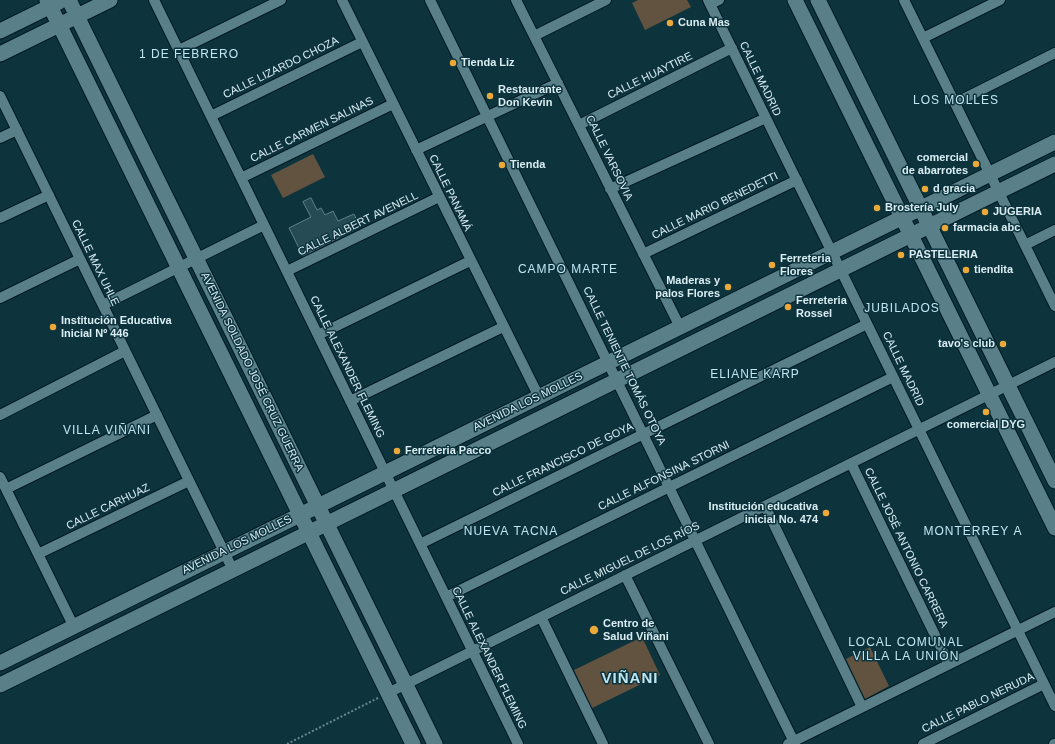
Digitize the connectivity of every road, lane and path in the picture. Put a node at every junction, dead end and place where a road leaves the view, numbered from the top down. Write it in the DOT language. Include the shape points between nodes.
graph roads {
  1 [pos="64,0"];
  2 [pos="68,0"];
  3 [pos="110,0"];
  4 [pos="154,0"];
  5 [pos="282,0"];
  6 [pos="342,0"];
  7 [pos="430,0"];
  8 [pos="516,0"];
  9 [pos="606,0"];
  10 [pos="795,0"];
  11 [pos="818,0"];
  12 [pos="904,0"];
  13 [pos="1000,0"];
  14 [pos="713,1"];
  15 [pos="48,3"];
  16 [pos="77,16"];
  17 [pos="59,25"];
  18 [pos="0,32"];
  19 [pos="534,36"];
  20 [pos="923,38"];
  21 [pos="362,42"];
  22 [pos="732,48"];
  23 [pos="179,50"];
  24 [pos="1055,53"];
  25 [pos="0,54"];
  26 [pos="558,83"];
  27 [pos="0,96"];
  28 [pos="955,103"];
  29 [pos="393,104"];
  30 [pos="211,116"];
  31 [pos="487,116"];
  32 [pos="766,118"];
  33 [pos="578,125"];
  34 [pos="17,130"];
  35 [pos="0,138"];
  36 [pos="1055,142"];
  37 [pos="416,150"];
  38 [pos="1055,164"];
  39 [pos="990,174"];
  40 [pos="241,178"];
  41 [pos="797,180"];
  42 [pos="610,189"];
  43 [pos="999,192"];
  44 [pos="49,195"];
  45 [pos="439,197"];
  46 [pos="921,208"];
  47 [pos="0,218"];
  48 [pos="902,218"];
  49 [pos="264,225"];
  50 [pos="930,226"];
  51 [pos="1055,230"];
  52 [pos="911,236"];
  53 [pos="1025,245"];
  54 [pos="832,252"];
  55 [pos="643,254"];
  56 [pos="80,259"];
  57 [pos="196,259"];
  58 [pos="470,261"];
  59 [pos="178,268"];
  60 [pos="841,270"];
  61 [pos="287,272"];
  62 [pos="0,298"];
  63 [pos="1054,300"];
  64 [pos="103,305"];
  65 [pos="867,324"];
  66 [pos="503,327"];
  67 [pos="680,327"];
  68 [pos="318,335"];
  69 [pos="125,351"];
  70 [pos="608,362"];
  71 [pos="1055,362"];
  72 [pos="893,377"];
  73 [pos="617,380"];
  74 [pos="1008,386"];
  75 [pos="989,395"];
  76 [pos="539,397"];
  77 [pos="350,401"];
  78 [pos="0,415"];
  79 [pos="157,415"];
  80 [pos="919,430"];
  81 [pos="643,434"];
  82 [pos="851,463"];
  83 [pos="385,472"];
  84 [pos="0,477"];
  85 [pos="189,481"];
  86 [pos="1055,481"];
  87 [pos="669,486"];
  88 [pos="6,489"];
  89 [pos="394,490"];
  90 [pos="318,506"];
  91 [pos="765,506"];
  92 [pos="300,514"];
  93 [pos="326,524"];
  94 [pos="1055,528"];
  95 [pos="309,533"];
  96 [pos="696,540"];
  97 [pos="420,544"];
  98 [pos="224,551"];
  99 [pos="38,554"];
  100 [pos="233,570"];
  101 [pos="625,575"];
  102 [pos="446,597"];
  103 [pos="1055,612"];
  104 [pos="541,617"];
  105 [pos="74,626"];
  106 [pos="1018,630"];
  107 [pos="472,651"];
  108 [pos="1,661"];
  109 [pos="949,664"];
  110 [pos="5,682"];
  111 [pos="405,684"];
  112 [pos="1044,684"];
  113 [pos="388,693"];
  114 [pos="1055,706"];
  115 [pos="862,707"];
  116 [pos="792,743"];
  117 [pos="286,744"];
  118 [pos="413,744"];
  119 [pos="435,744"];
  120 [pos="518,744"];
  121 [pos="603,744"];
  122 [pos="709,744"];
  123 [pos="923,744"];
  1 -- 15 [label="street"];
  2 -- 16 [label="street, AVENIDA SOLDADO JOSÉ CRUZ GUERRA"];
  3 -- 16 [label="street"];
  4 -- 23 [label="street, CALLE ALEXANDER FLEMING"];
  5 -- 23 [label="street"];
  6 -- 21 [label="street, CALLE PANAMÁ"];
  7 -- 31 [label="street, CALLE TENIENTE TOMÁS OTOYA"];
  8 -- 19 [label="street, CALLE VARSOVIA"];
  9 -- 19 [label="street"];
  10 -- 48 [label="street"];
  11 -- 46 [label="street"];
  12 -- 20 [label="street"];
  13 -- 20 [label="street"];
  14 -- 22 [label="street, CALLE MADRID"];
  15 -- 17 [label="street, AVENIDA SOLDADO JOSÉ CRUZ GUERRA"];
  15 -- 18 [label="street"];
  16 -- 17 [label="street"];
  16 -- 57 [label="street, AVENIDA SOLDADO JOSÉ CRUZ GUERRA"];
  17 -- 25 [label="street"];
  17 -- 59 [label="street, AVENIDA SOLDADO JOSÉ CRUZ GUERRA"];
  19 -- 26 [label="street, CALLE VARSOVIA"];
  20 -- 28 [label="street"];
  21 -- 29 [label="street, CALLE PANAMÁ"];
  21 -- 30 [label="street, CALLE LIZARDO CHOZA"];
  22 -- 32 [label="street, CALLE MADRID"];
  22 -- 33 [label="street, CALLE HUAYTIRE"];
  23 -- 30 [label="street, CALLE ALEXANDER FLEMING"];
  24 -- 28 [label="street"];
  26 -- 31 [label="street"];
  26 -- 33 [label="street, CALLE VARSOVIA"];
  27 -- 34 [label="street, CALLE MAX UHLE"];
  28 -- 39 [label="street"];
  29 -- 37 [label="street, CALLE PANAMÁ"];
  29 -- 40 [label="street, CALLE CARMEN SALINAS"];
  30 -- 40 [label="street, CALLE ALEXANDER FLEMING"];
  31 -- 37 [label="street"];
  31 -- 70 [label="street, CALLE TENIENTE TOMÁS OTOYA"];
  32 -- 41 [label="street, CALLE MADRID"];
  32 -- 42 [label="street"];
  33 -- 42 [label="street, CALLE VARSOVIA"];
  34 -- 35 [label="street"];
  34 -- 44 [label="street, CALLE MAX UHLE"];
  36 -- 39 [label="street, AVENIDA LOS MOLLES"];
  37 -- 45 [label="street, CALLE PANAMÁ"];
  38 -- 43 [label="street, AVENIDA LOS MOLLES"];
  39 -- 43 [label="street"];
  39 -- 46 [label="street, AVENIDA LOS MOLLES"];
  40 -- 49 [label="street, CALLE ALEXANDER FLEMING"];
  41 -- 54 [label="street, CALLE MADRID"];
  41 -- 55 [label="street, CALLE MARIO BENEDETTI"];
  42 -- 55 [label="street, CALLE VARSOVIA"];
  43 -- 50 [label="street, AVENIDA LOS MOLLES"];
  43 -- 53 [label="street"];
  44 -- 47 [label="street"];
  44 -- 56 [label="street, CALLE MAX UHLE"];
  45 -- 58 [label="street, CALLE PANAMÁ"];
  45 -- 61 [label="street, CALLE ALBERT AVENELL"];
  46 -- 48 [label="street, AVENIDA LOS MOLLES"];
  46 -- 50 [label="street"];
  48 -- 52 [label="street"];
  48 -- 54 [label="street, AVENIDA LOS MOLLES"];
  49 -- 57 [label="street"];
  49 -- 61 [label="street, CALLE ALEXANDER FLEMING"];
  50 -- 52 [label="street, AVENIDA LOS MOLLES"];
  50 -- 74 [label="street"];
  51 -- 53 [label="street"];
  52 -- 60 [label="street, AVENIDA LOS MOLLES"];
  52 -- 75 [label="street"];
  53 -- 63 [label="street"];
  54 -- 60 [label="street, CALLE MADRID"];
  54 -- 67 [label="street, AVENIDA LOS MOLLES"];
  55 -- 67 [label="street, CALLE VARSOVIA"];
  56 -- 62 [label="street"];
  56 -- 64 [label="street, CALLE MAX UHLE"];
  57 -- 59 [label="street"];
  57 -- 90 [label="street, AVENIDA SOLDADO JOSÉ CRUZ GUERRA"];
  58 -- 66 [label="street, CALLE PANAMÁ"];
  58 -- 68 [label="street"];
  59 -- 64 [label="street"];
  59 -- 92 [label="street, AVENIDA SOLDADO JOSÉ CRUZ GUERRA"];
  60 -- 65 [label="street, CALLE MADRID"];
  60 -- 73 [label="street, AVENIDA LOS MOLLES"];
  61 -- 68 [label="street, CALLE ALEXANDER FLEMING"];
  64 -- 69 [label="street, CALLE MAX UHLE"];
  65 -- 72 [label="street, CALLE MADRID"];
  65 -- 81 [label="street, CALLE FRANCISCO DE GOYA"];
  66 -- 76 [label="street, CALLE PANAMÁ"];
  66 -- 77 [label="street"];
  67 -- 70 [label="street, AVENIDA LOS MOLLES"];
  68 -- 77 [label="street, CALLE ALEXANDER FLEMING"];
  69 -- 78 [label="street"];
  69 -- 79 [label="street, CALLE MAX UHLE"];
  70 -- 73 [label="street, CALLE TENIENTE TOMÁS OTOYA"];
  70 -- 76 [label="street, AVENIDA LOS MOLLES"];
  71 -- 74 [label="street, CALLE MIGUEL DE LOS RÍOS"];
  72 -- 80 [label="street, CALLE MADRID"];
  72 -- 87 [label="street, CALLE ALFONSINA STORNI"];
  73 -- 81 [label="street, CALLE TENIENTE TOMÁS OTOYA"];
  73 -- 89 [label="street, AVENIDA LOS MOLLES"];
  74 -- 75 [label="street, CALLE MIGUEL DE LOS RÍOS"];
  74 -- 86 [label="street"];
  75 -- 80 [label="street, CALLE MIGUEL DE LOS RÍOS"];
  75 -- 94 [label="street"];
  76 -- 83 [label="street, AVENIDA LOS MOLLES"];
  77 -- 83 [label="street, CALLE ALEXANDER FLEMING"];
  79 -- 85 [label="street, CALLE MAX UHLE"];
  79 -- 88 [label="street"];
  80 -- 82 [label="street, CALLE MIGUEL DE LOS RÍOS"];
  80 -- 106 [label="street, CALLE MADRID"];
  81 -- 87 [label="street, CALLE TENIENTE TOMÁS OTOYA"];
  81 -- 97 [label="street, CALLE FRANCISCO DE GOYA"];
  82 -- 91 [label="street, CALLE MIGUEL DE LOS RÍOS"];
  82 -- 109 [label="street, CALLE JOSÉ ANTONIO CARRERA"];
  83 -- 89 [label="street, CALLE ALEXANDER FLEMING"];
  83 -- 90 [label="street, AVENIDA LOS MOLLES"];
  84 -- 88 [label="street"];
  85 -- 98 [label="street, CALLE MAX UHLE"];
  85 -- 99 [label="street, CALLE CARHUAZ"];
  87 -- 96 [label="street, CALLE TENIENTE TOMÁS OTOYA"];
  87 -- 102 [label="street, CALLE ALFONSINA STORNI"];
  88 -- 99 [label="street"];
  89 -- 93 [label="street, AVENIDA LOS MOLLES"];
  89 -- 97 [label="street, CALLE ALEXANDER FLEMING"];
  90 -- 92 [label="street, AVENIDA LOS MOLLES"];
  90 -- 93 [label="street, AVENIDA SOLDADO JOSÉ CRUZ GUERRA"];
  91 -- 96 [label="street, CALLE MIGUEL DE LOS RÍOS"];
  91 -- 115 [label="street"];
  92 -- 95 [label="street, AVENIDA SOLDADO JOSÉ CRUZ GUERRA"];
  92 -- 98 [label="street, AVENIDA LOS MOLLES"];
  93 -- 95 [label="street, AVENIDA LOS MOLLES"];
  93 -- 111 [label="street, AVENIDA SOLDADO JOSÉ CRUZ GUERRA"];
  95 -- 100 [label="street, AVENIDA LOS MOLLES"];
  95 -- 113 [label="street, AVENIDA SOLDADO JOSÉ CRUZ GUERRA"];
  96 -- 101 [label="street, CALLE MIGUEL DE LOS RÍOS"];
  96 -- 116 [label="street, CALLE TENIENTE TOMÁS OTOYA"];
  97 -- 102 [label="street, CALLE ALEXANDER FLEMING"];
  98 -- 100 [label="street, CALLE MAX UHLE"];
  98 -- 105 [label="street, AVENIDA LOS MOLLES"];
  99 -- 105 [label="street"];
  100 -- 110 [label="street, AVENIDA LOS MOLLES"];
  101 -- 104 [label="street, CALLE MIGUEL DE LOS RÍOS"];
  101 -- 122 [label="street"];
  102 -- 107 [label="street, CALLE ALEXANDER FLEMING"];
  103 -- 106 [label="street"];
  104 -- 107 [label="street, CALLE MIGUEL DE LOS RÍOS"];
  104 -- 121 [label="street"];
  105 -- 108 [label="street, AVENIDA LOS MOLLES"];
  106 -- 109 [label="street"];
  106 -- 112 [label="street, CALLE MADRID"];
  107 -- 111 [label="street, CALLE MIGUEL DE LOS RÍOS"];
  107 -- 120 [label="street, CALLE ALEXANDER FLEMING"];
  108 -- 110 [label="street"];
  109 -- 115 [label="street"];
  111 -- 113 [label="street, CALLE MIGUEL DE LOS RÍOS"];
  111 -- 119 [label="street, AVENIDA SOLDADO JOSÉ CRUZ GUERRA"];
  112 -- 114 [label="street, CALLE MADRID"];
  112 -- 123 [label="street, CALLE PABLO NERUDA"];
  113 -- 117 [label="path"];
  113 -- 118 [label="street, AVENIDA SOLDADO JOSÉ CRUZ GUERRA"];
  115 -- 116 [label="street"];
}
